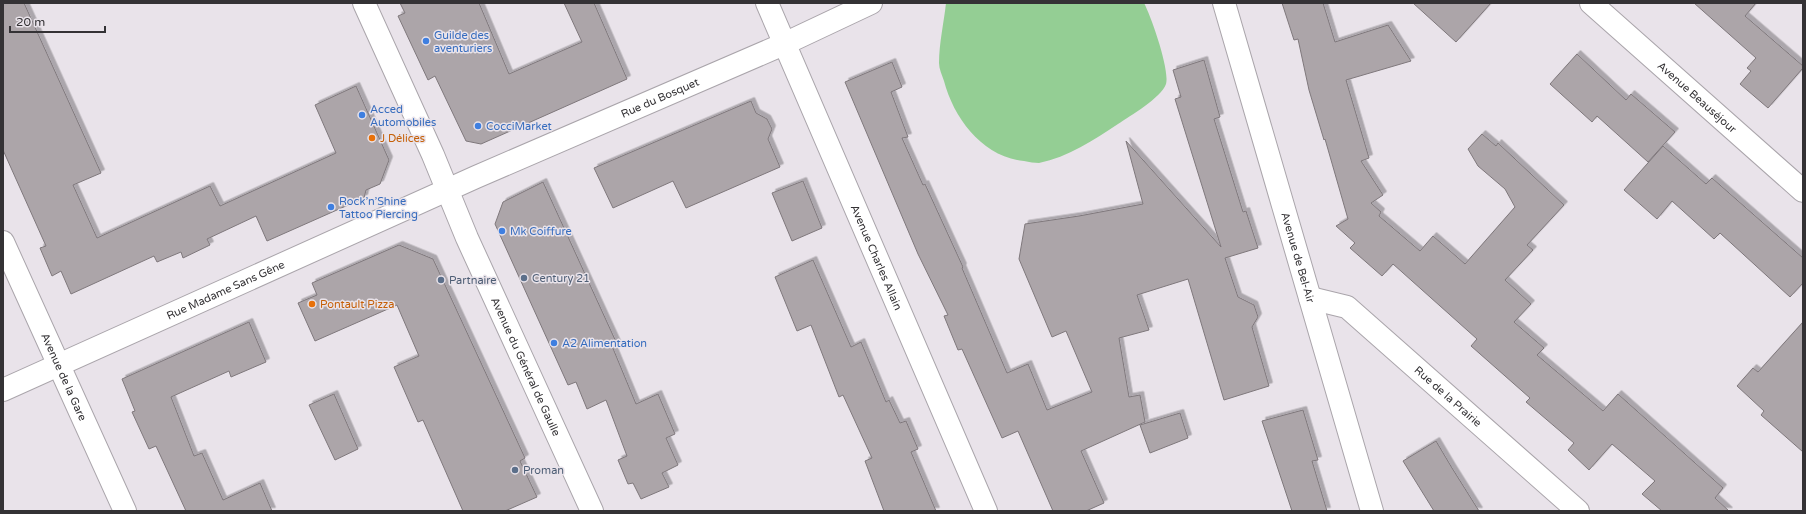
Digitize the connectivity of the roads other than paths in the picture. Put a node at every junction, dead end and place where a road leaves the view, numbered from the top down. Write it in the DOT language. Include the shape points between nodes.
graph roads {
  1 [pos="364,3"];
  2 [pos="767,3"];
  3 [pos="871,3"];
  4 [pos="1224,3"];
  5 [pos="1590,3"];
  6 [pos="784,44"];
  7 [pos="448,191"];
  8 [pos="1803,191"];
  9 [pos="3,242"];
  10 [pos="1310,298"];
  11 [pos="59,365"];
  12 [pos="3,390"];
  13 [pos="125,511"];
  14 [pos="592,511"];
  15 [pos="986,511"];
  16 [pos="1372,511"];
  17 [pos="1578,511"];
  1 -- 7 [label="street, Avenue du Général de Gaulle"];
  2 -- 6 [label="street, Avenue Charles Allain"];
  3 -- 6 [label="street, Rue du Bosquet"];
  4 -- 10 [label="street, Avenue de Bel-Air"];
  5 -- 8 [label="street, Avenue Beauséjour"];
  6 -- 7 [label="street, Rue du Bosquet"];
  6 -- 15 [label="street, Avenue Charles Allain"];
  7 -- 11 [label="street, Rue Madame Sans Gêne"];
  7 -- 14 [label="street, Avenue du Général de Gaulle" via="470,245"];
  9 -- 11 [label="street, Avenue de la Gare"];
  10 -- 16 [label="street, Avenue de Bel-Air"];
  10 -- 17 [label="street, Rue de la Prairie" via="1347,307"];
  11 -- 12 [label="street, Rue Madame Sans Gêne"];
  11 -- 13 [label="street, Avenue de la Gare"];
}
